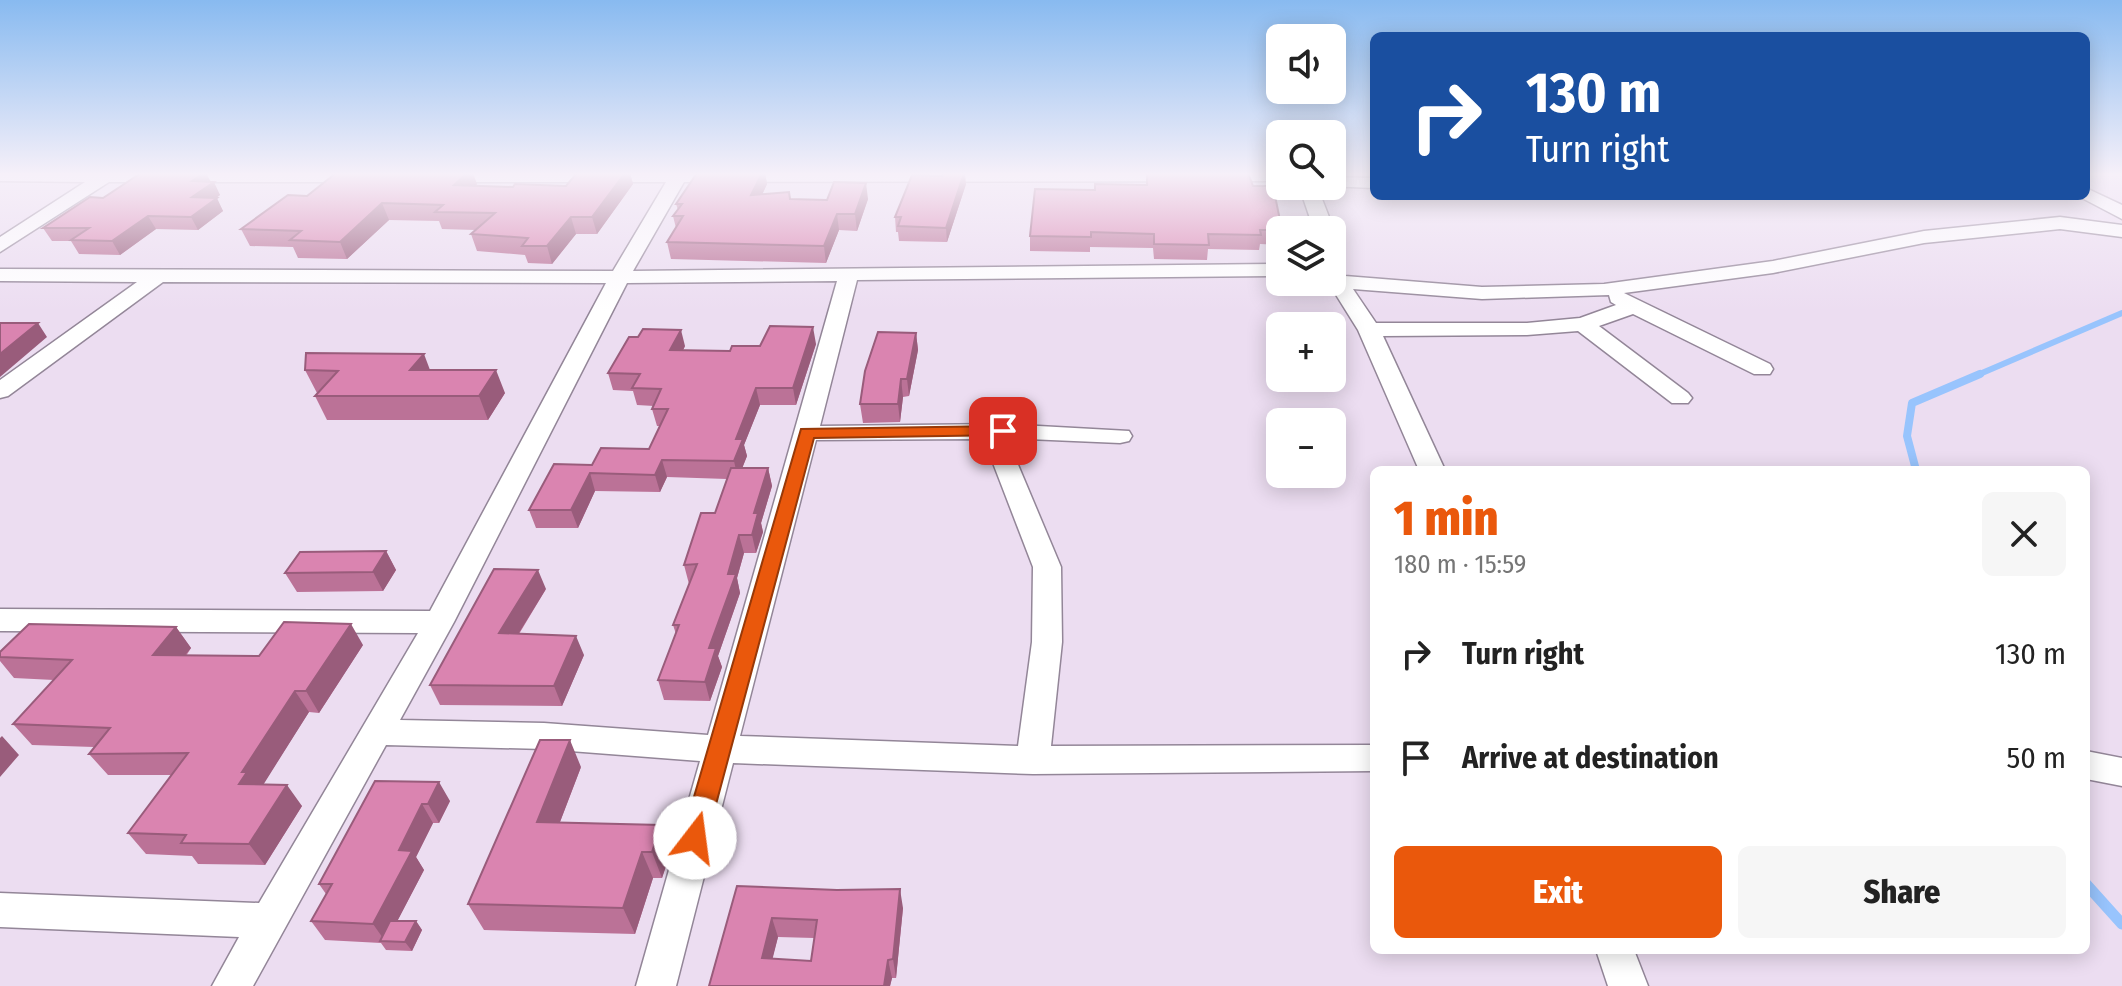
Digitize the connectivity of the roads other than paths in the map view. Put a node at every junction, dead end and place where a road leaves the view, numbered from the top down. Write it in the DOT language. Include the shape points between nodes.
graph roads {
  1 [pos="40,219"];
  2 [pos="653,219"];
  3 [pos="2122,231"];
  4 [pos="0,246"];
  5 [pos="1266,270"];
  6 [pos="0,275"];
  7 [pos="28,275"];
  8 [pos="158,276"];
  9 [pos="620,276"];
  10 [pos="848,277"];
  11 [pos="1346,279"];
  12 [pos="1604,290"];
  13 [pos="1346,294"];
  14 [pos="0,295"];
  15 [pos="1632,307"];
  16 [pos="1583,324"];
  17 [pos="1369,330"];
  18 [pos="1762,369"];
  19 [pos="0,391"];
  20 [pos="1680,398"];
  21 [pos="984,432"];
  22 [pos="807,433"];
  23 [pos="1120,436"];
  24 [pos="1430,466"];
  25 [pos="0,620"];
  26 [pos="439,622"];
  27 [pos="377,732"];
  28 [pos="718,749"];
  29 [pos="1370,758"];
  30 [pos="1033,760"];
  31 [pos="2090,766"];
  32 [pos="2122,772"];
  33 [pos="0,910"];
  34 [pos="270,921"];
  35 [pos="1616,954"];
  36 [pos="232,986"];
  37 [pos="656,986"];
  38 [pos="1628,986"];
  1 -- 4 [label="street"];
  2 -- 9 [label="street"];
  3 -- 12 [label="street" via="2060,223 1924,237 1773,267"];
  5 -- 10 [label="street"];
  6 -- 7 [label="street"];
  7 -- 8 [label="street"];
  7 -- 14 [label="street"];
  8 -- 9 [label="street"];
  8 -- 19 [label="street"];
  9 -- 10 [label="street"];
  9 -- 26 [label="street"];
  10 -- 22 [label="street"];
  11 -- 12 [label="street" via="1482,293"];
  12 -- 15 [label="street"];
  13 -- 17 [label="street"];
  15 -- 16 [label="street"];
  15 -- 18 [label="street"];
  16 -- 17 [label="street"];
  16 -- 20 [label="street"];
  17 -- 24 [label="street"];
  21 -- 22 [label="street"];
  21 -- 23 [label="street"];
  21 -- 30 [label="street" via="999,448 1047,567 1047,642"];
  22 -- 28 [label="street"];
  25 -- 26 [label="street"];
  26 -- 27 [label="street"];
  27 -- 28 [label="street" via="544,736"];
  27 -- 34 [label="street"];
  28 -- 30 [label="street"];
  28 -- 37 [label="street"];
  29 -- 30 [label="street"];
  31 -- 32 [label="street"];
  33 -- 34 [label="street"];
  34 -- 36 [label="street"];
  35 -- 38 [label="street"];
}
